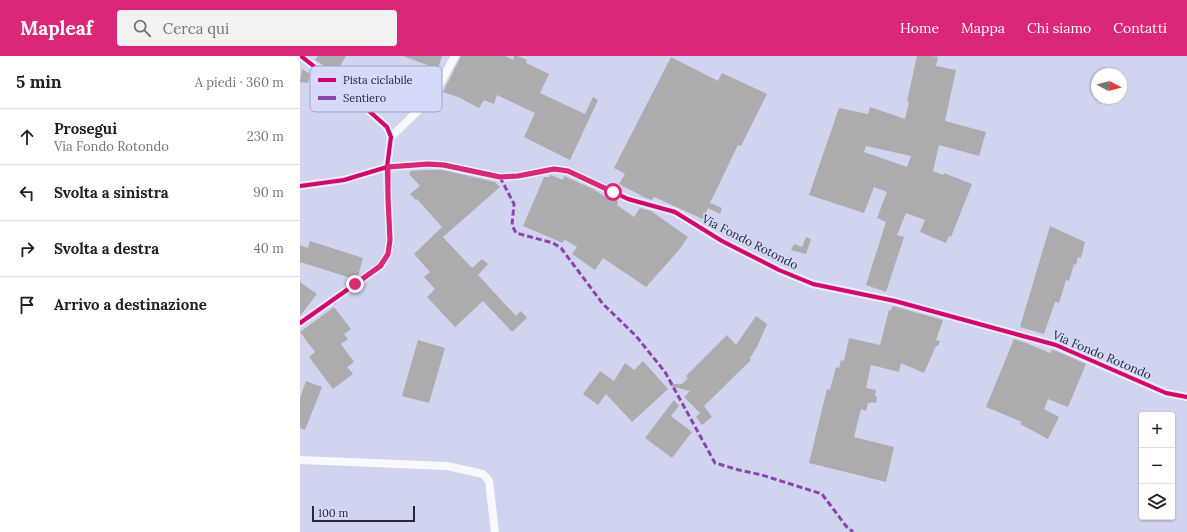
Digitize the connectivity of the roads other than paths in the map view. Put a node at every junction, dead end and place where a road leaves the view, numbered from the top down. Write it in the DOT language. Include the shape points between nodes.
graph roads {
  1 [pos="301,56"];
  2 [pos="455,56"];
  3 [pos="314,66"];
  4 [pos="442,80"];
  5 [pos="370,112"];
  6 [pos="417,112"];
  7 [pos="391,137"];
  8 [pos="388,167"];
  9 [pos="300,186"];
  10 [pos="300,323"];
  11 [pos="1187,397"];
  12 [pos="300,460"];
  13 [pos="495,532"];
  1 -- 3 [label="street"];
  2 -- 4 [label="street"];
  5 -- 7 [label="street" via="386,127"];
  6 -- 7 [label="street"];
  7 -- 8 [label="street"];
  8 -- 9 [label="street, Via Fondo Rotondo" via="344,180"];
  8 -- 10 [label="street" via="388,254 380,266"];
  8 -- 11 [label="street, Via Fondo Rotondo" via="444,165 500,177 554,169 568,171 628,199 675,212 722,241 813,284 895,301 1056,345 1166,393"];
  12 -- 13 [label="street" via="447,466 483,474 489,481"];
}
